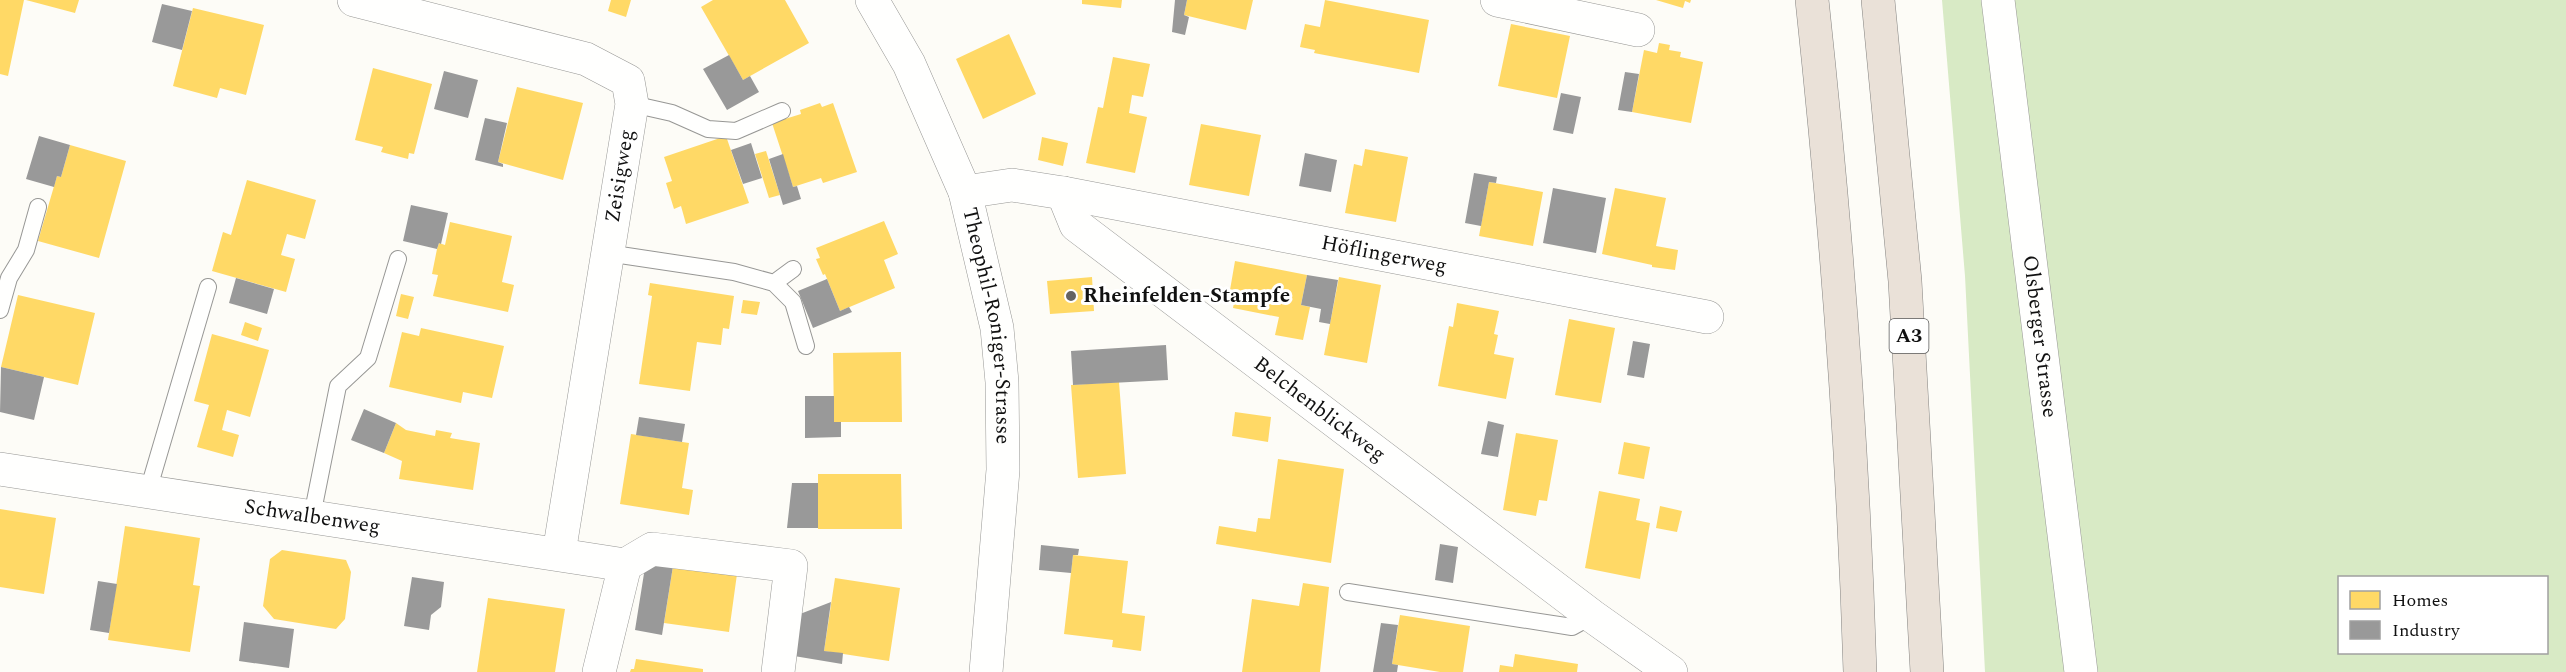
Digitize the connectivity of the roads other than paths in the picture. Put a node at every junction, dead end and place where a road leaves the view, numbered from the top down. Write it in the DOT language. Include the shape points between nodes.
graph roads {
  1 [pos="354,0"];
  2 [pos="872,0"];
  3 [pos="1497,0"];
  4 [pos="1812,0"];
  5 [pos="1878,0"];
  6 [pos="1998,0"];
  7 [pos="1638,30"];
  8 [pos="632,104"];
  9 [pos="782,111"];
  10 [pos="965,192"];
  11 [pos="1063,193"];
  12 [pos="38,207"];
  13 [pos="607,254"];
  14 [pos="398,259"];
  15 [pos="793,268"];
  16 [pos="774,283"];
  17 [pos="208,287"];
  18 [pos="0,310"];
  19 [pos="1707,317"];
  20 [pos="806,346"];
  21 [pos="0,469"];
  22 [pos="148,491"];
  23 [pos="312,516"];
  24 [pos="559,553"];
  25 [pos="625,565"];
  26 [pos="1347,592"];
  27 [pos="1592,616"];
  28 [pos="599,672"];
  29 [pos="778,672"];
  30 [pos="986,672"];
  31 [pos="1671,672"];
  32 [pos="1860,672"];
  33 [pos="1927,672"];
  34 [pos="2081,672"];
  1 -- 8 [label="street, Zeisigweg" via="586,58 628,81"];
  2 -- 10 [label="street, Theophil-Roniger-Strasse" via="909,64"];
  3 -- 7 [label="street"];
  4 -- 32 [label="highway" via="1840,292"];
  5 -- 33 [label="highway, A3" via="1905,281"];
  6 -- 34 [label="street, Olsberger Strasse"];
  8 -- 9 [label="lane" via="672,113 708,129 735,131"];
  8 -- 13 [label="street, Zeisigweg"];
  10 -- 11 [label="street" via="1012,185"];
  10 -- 30 [label="street, Theophil-Roniger-Strasse" via="997,328 1002,382 1003,470"];
  11 -- 19 [label="street, Höflingerweg"];
  11 -- 27 [label="street, Belchenblickweg" via="1076,225"];
  12 -- 18 [label="lane" via="26,250 9,278"];
  13 -- 16 [label="lane" via="734,272"];
  13 -- 24 [label="street, Zeisigweg"];
  14 -- 23 [label="lane" via="368,358 338,386"];
  15 -- 16 [label="lane"];
  16 -- 20 [label="lane" via="793,303"];
  17 -- 22 [label="lane"];
  21 -- 22 [label="street, Schwalbenweg"];
  22 -- 23 [label="street, Schwalbenweg"];
  23 -- 24 [label="street, Schwalbenweg"];
  24 -- 25 [label="street, Schwalbenweg"];
  25 -- 28 [label="street"];
  25 -- 29 [label="street" via="652,549 791,566"];
  26 -- 27 [label="lane" via="1572,627"];
  27 -- 31 [label="street, Belchenblickweg"];
}
